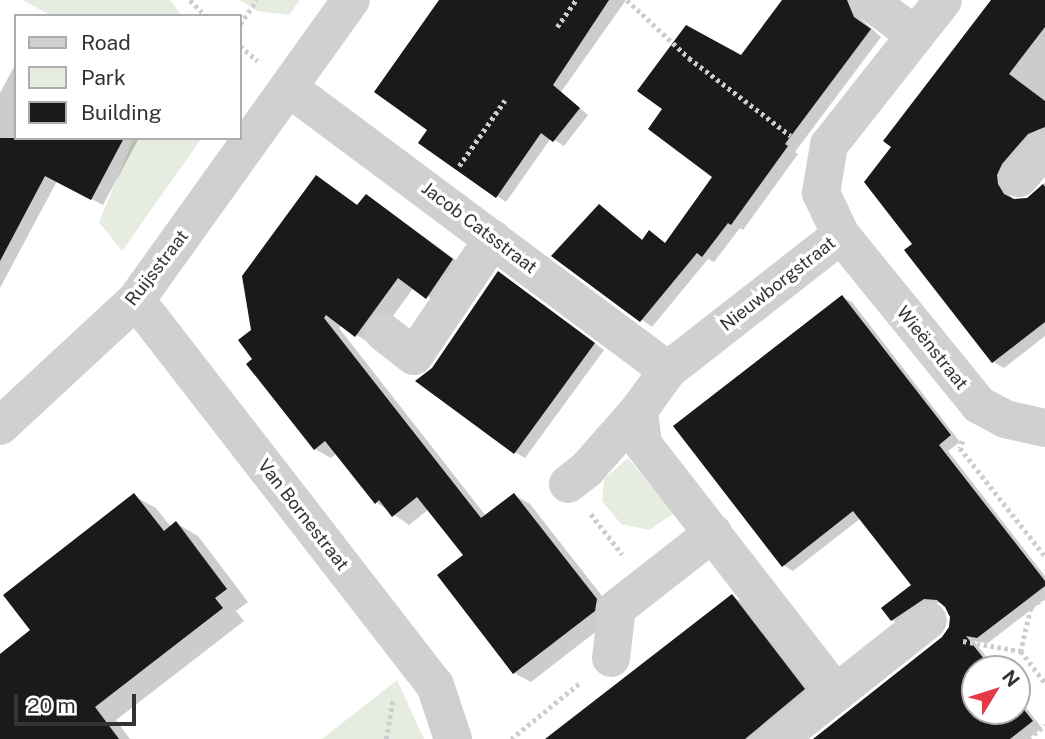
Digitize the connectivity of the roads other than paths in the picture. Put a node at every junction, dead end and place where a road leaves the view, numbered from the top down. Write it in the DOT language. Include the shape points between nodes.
graph roads {
  1 [pos="351,0"];
  2 [pos="868,0"];
  3 [pos="943,0"];
  4 [pos="915,35"];
  5 [pos="289,88"];
  6 [pos="1045,148"];
  7 [pos="1019,178"];
  8 [pos="841,235"];
  9 [pos="493,239"];
  10 [pos="136,300"];
  11 [pos="383,332"];
  12 [pos="667,370"];
  13 [pos="639,410"];
  14 [pos="0,426"];
  15 [pos="1045,428"];
  16 [pos="568,484"];
  17 [pos="713,533"];
  18 [pos="921,626"];
  19 [pos="611,658"];
  20 [pos="836,693"];
  21 [pos="453,739"];
  22 [pos="778,739"];
  1 -- 5 [label="street, Ruijsstraat"];
  2 -- 4 [label="street"];
  3 -- 4 [label="street, Nieuwborgstraat"];
  4 -- 8 [label="street, Nieuwborgstraat" via="829,145 821,193"];
  5 -- 9 [label="street, Jacob Catsstraat"];
  5 -- 10 [label="street, Ruijsstraat"];
  6 -- 7 [label="street"];
  8 -- 12 [label="street, Nieuwborgstraat"];
  8 -- 15 [label="street, Wieënstraat" via="979,405 1005,419"];
  9 -- 11 [label="street" via="414,356"];
  9 -- 12 [label="street, Jacob Catsstraat"];
  10 -- 14 [label="street, Ruijsstraat"];
  10 -- 21 [label="street, Van Bornestraat" via="435,685"];
  12 -- 13 [label="street, Nieuwborgstraat"];
  13 -- 16 [label="street, Nieuwborgstraat"];
  13 -- 17 [label="street" via="643,444"];
  17 -- 19 [label="street" via="617,608"];
  17 -- 20 [label="street"];
  18 -- 20 [label="street"];
  20 -- 22 [label="street"];
}
